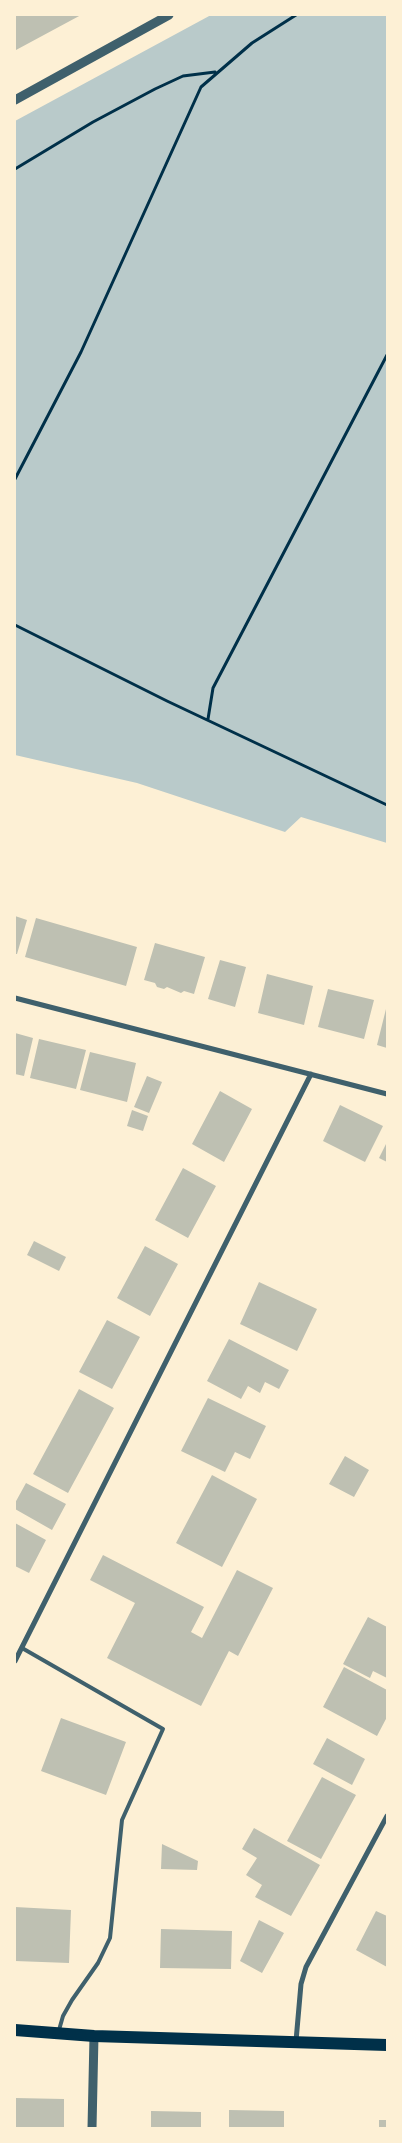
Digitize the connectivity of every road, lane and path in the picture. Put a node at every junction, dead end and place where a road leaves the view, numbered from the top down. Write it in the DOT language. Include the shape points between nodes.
graph roads {
  1 [pos="169,15"];
  2 [pos="296,15"];
  3 [pos="216,72"];
  4 [pos="15,100"];
  5 [pos="15,169"];
  6 [pos="387,355"];
  7 [pos="15,480"];
  8 [pos="15,625"];
  9 [pos="208,719"];
  10 [pos="387,805"];
  11 [pos="15,998"];
  12 [pos="311,1074"];
  13 [pos="387,1094"];
  14 [pos="22,1648"];
  15 [pos="15,1661"];
  16 [pos="387,1816"];
  17 [pos="15,2030"];
  18 [pos="58,2034"];
  19 [pos="94,2036"];
  20 [pos="296,2041"];
  21 [pos="387,2045"];
  22 [pos="92,2128"];
  1 -- 4 [label="street"];
  2 -- 3 [label="path" via="252,43"];
  3 -- 5 [label="path" via="183,76 155,89"];
  3 -- 7 [label="path" via="201,86 188,112 81,352"];
  6 -- 9 [label="path" via="213,688"];
  8 -- 9 [label="path"];
  9 -- 10 [label="path"];
  11 -- 12 [label="street"];
  12 -- 13 [label="street"];
  12 -- 14 [label="street"];
  14 -- 15 [label="street"];
  14 -- 18 [label="lane" via="163,1729 122,1820 110,1938 98,1963 63,2016"];
  16 -- 20 [label="street" via="306,1967 298,2002"];
  17 -- 18 [label="main road"];
  18 -- 19 [label="main road"];
  19 -- 20 [label="main road"];
  19 -- 22 [label="street"];
  20 -- 21 [label="main road"];
}
